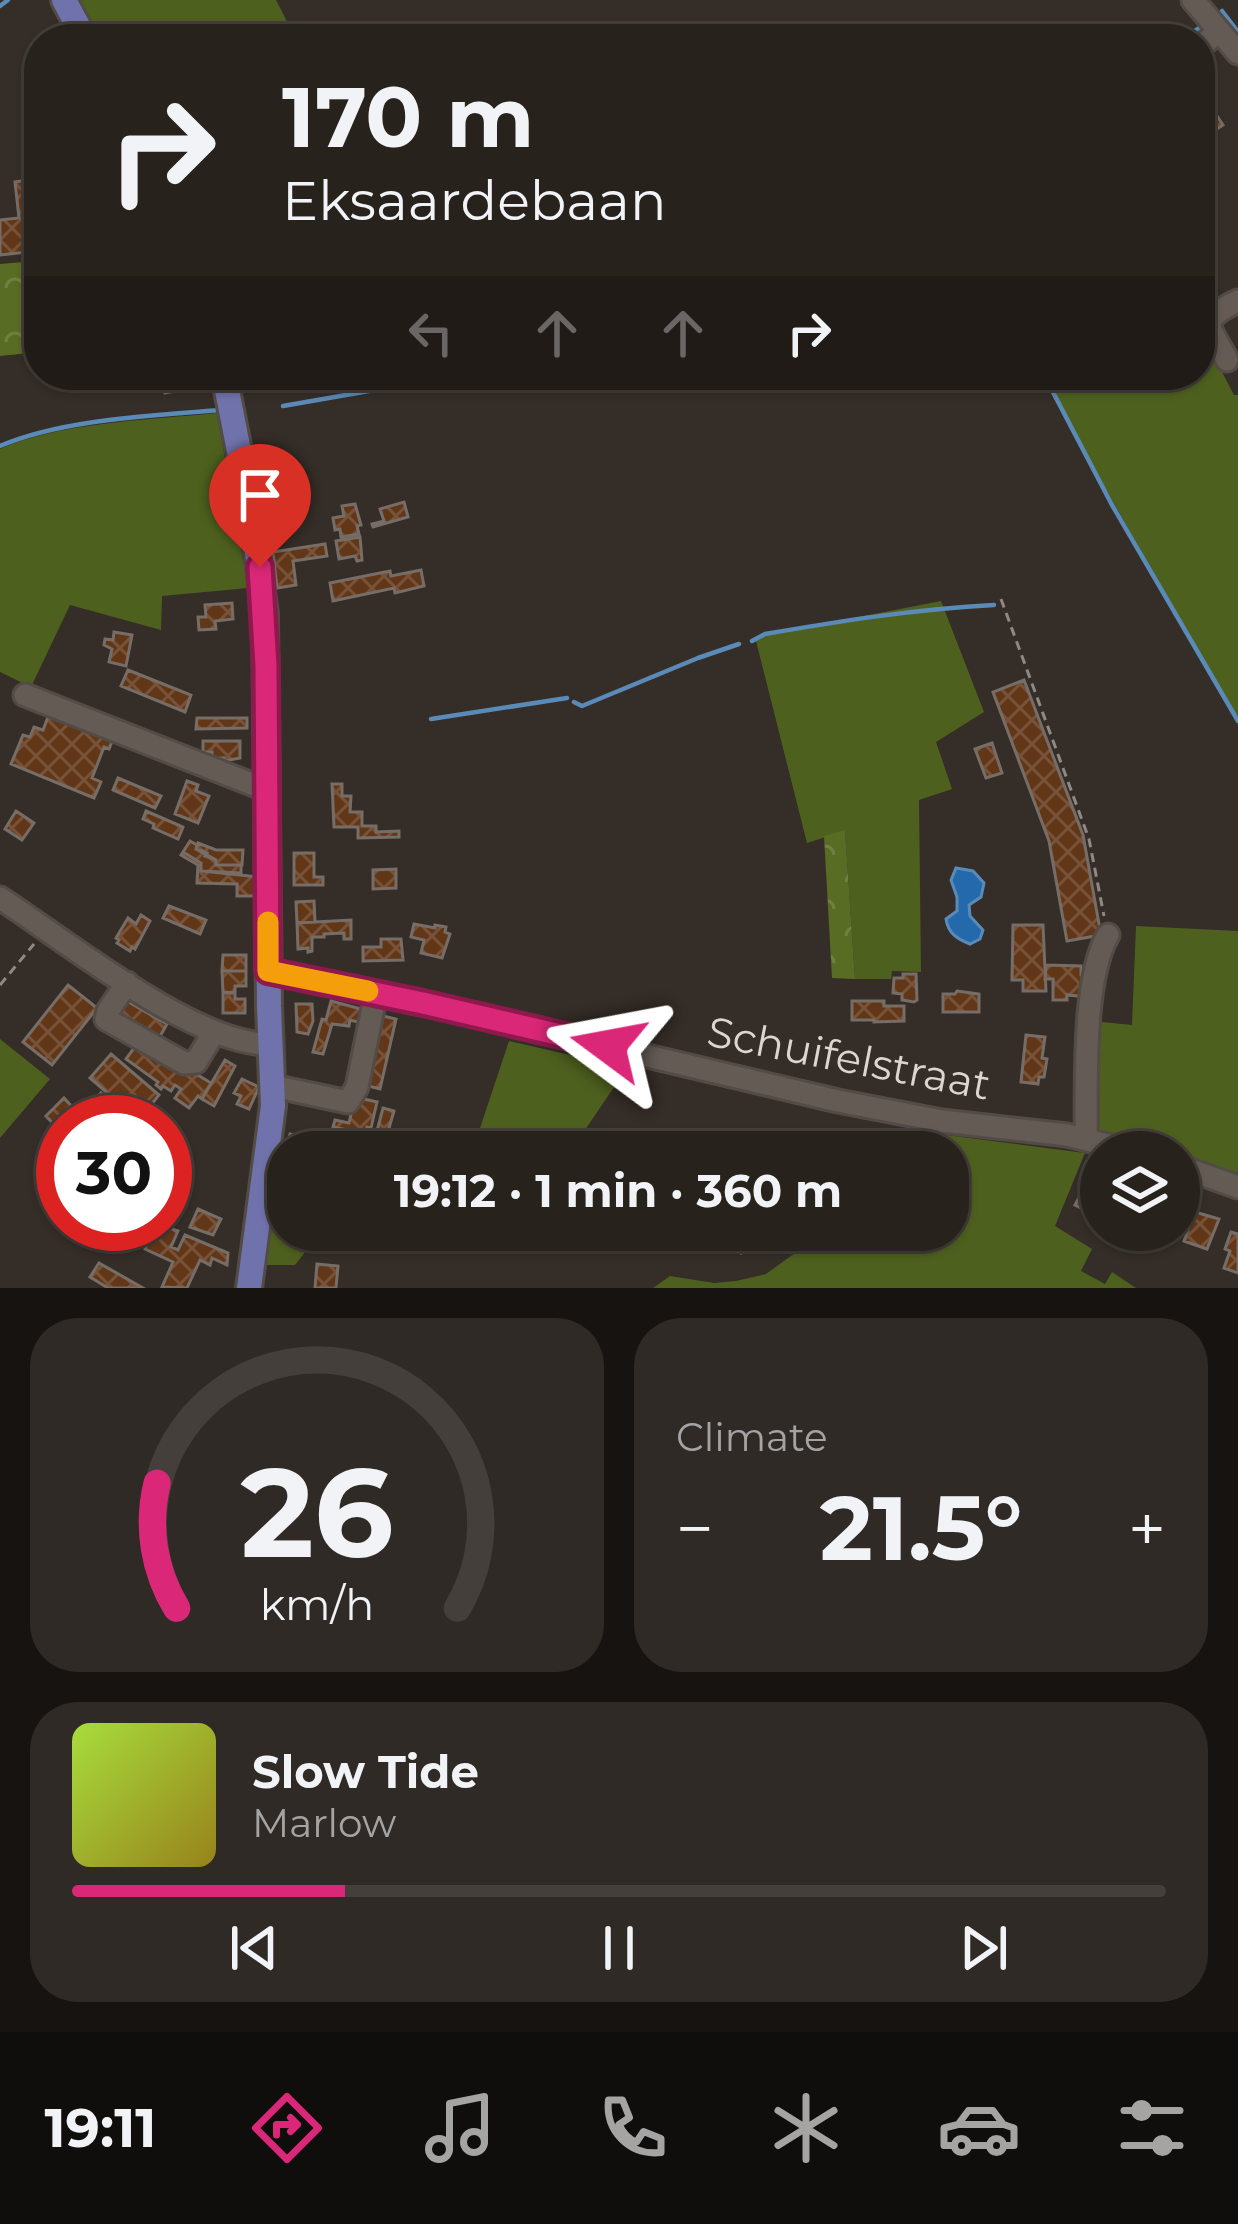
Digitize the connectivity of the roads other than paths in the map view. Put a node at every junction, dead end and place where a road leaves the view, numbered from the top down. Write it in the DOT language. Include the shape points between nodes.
graph roads {
  1 [pos="1193,0"];
  2 [pos="1213,24"];
  3 [pos="1215,26"];
  4 [pos="1219,31"];
  5 [pos="1215,34"];
  6 [pos="1238,53"];
  7 [pos="1215,337"];
  8 [pos="1227,360"];
  9 [pos="227,390"];
  10 [pos="25,695"];
  11 [pos="267,790"];
  12 [pos="0,898"];
  13 [pos="1108,934"];
  14 [pos="268,971"];
  15 [pos="127,983"];
  16 [pos="376,993"];
  17 [pos="214,1032"];
  18 [pos="271,1045"];
  19 [pos="273,1085"];
  20 [pos="1086,1131"];
  21 [pos="1080,1138"];
  22 [pos="1200,1173"];
  23 [pos="1238,1187"];
  24 [pos="249,1288"];
  1 -- 2 [label="street"];
  3 -- 4 [label="street"];
  4 -- 5 [label="street"];
  4 -- 6 [label="street"];
  7 -- 8 [label="street"];
  9 -- 11 [label="main road" via="265,614"];
  10 -- 11 [label="street"];
  11 -- 14 [label="main road"];
  12 -- 15 [label="street"];
  13 -- 20 [label="street" via="1096,955"];
  14 -- 16 [label="street, Schuifelstraat"];
  14 -- 18 [label="main road"];
  15 -- 17 [label="street"];
  15 -- 17 [label="street" via="106,1019 184,1063 196,1062"];
  16 -- 19 [label="street" via="348,1102"];
  16 -- 21 [label="street, Schuifelstraat" via="838,1101"];
  17 -- 18 [label="street"];
  18 -- 19 [label="main road"];
  19 -- 24 [label="main road"];
  22 -- 23 [label="street"];
}
